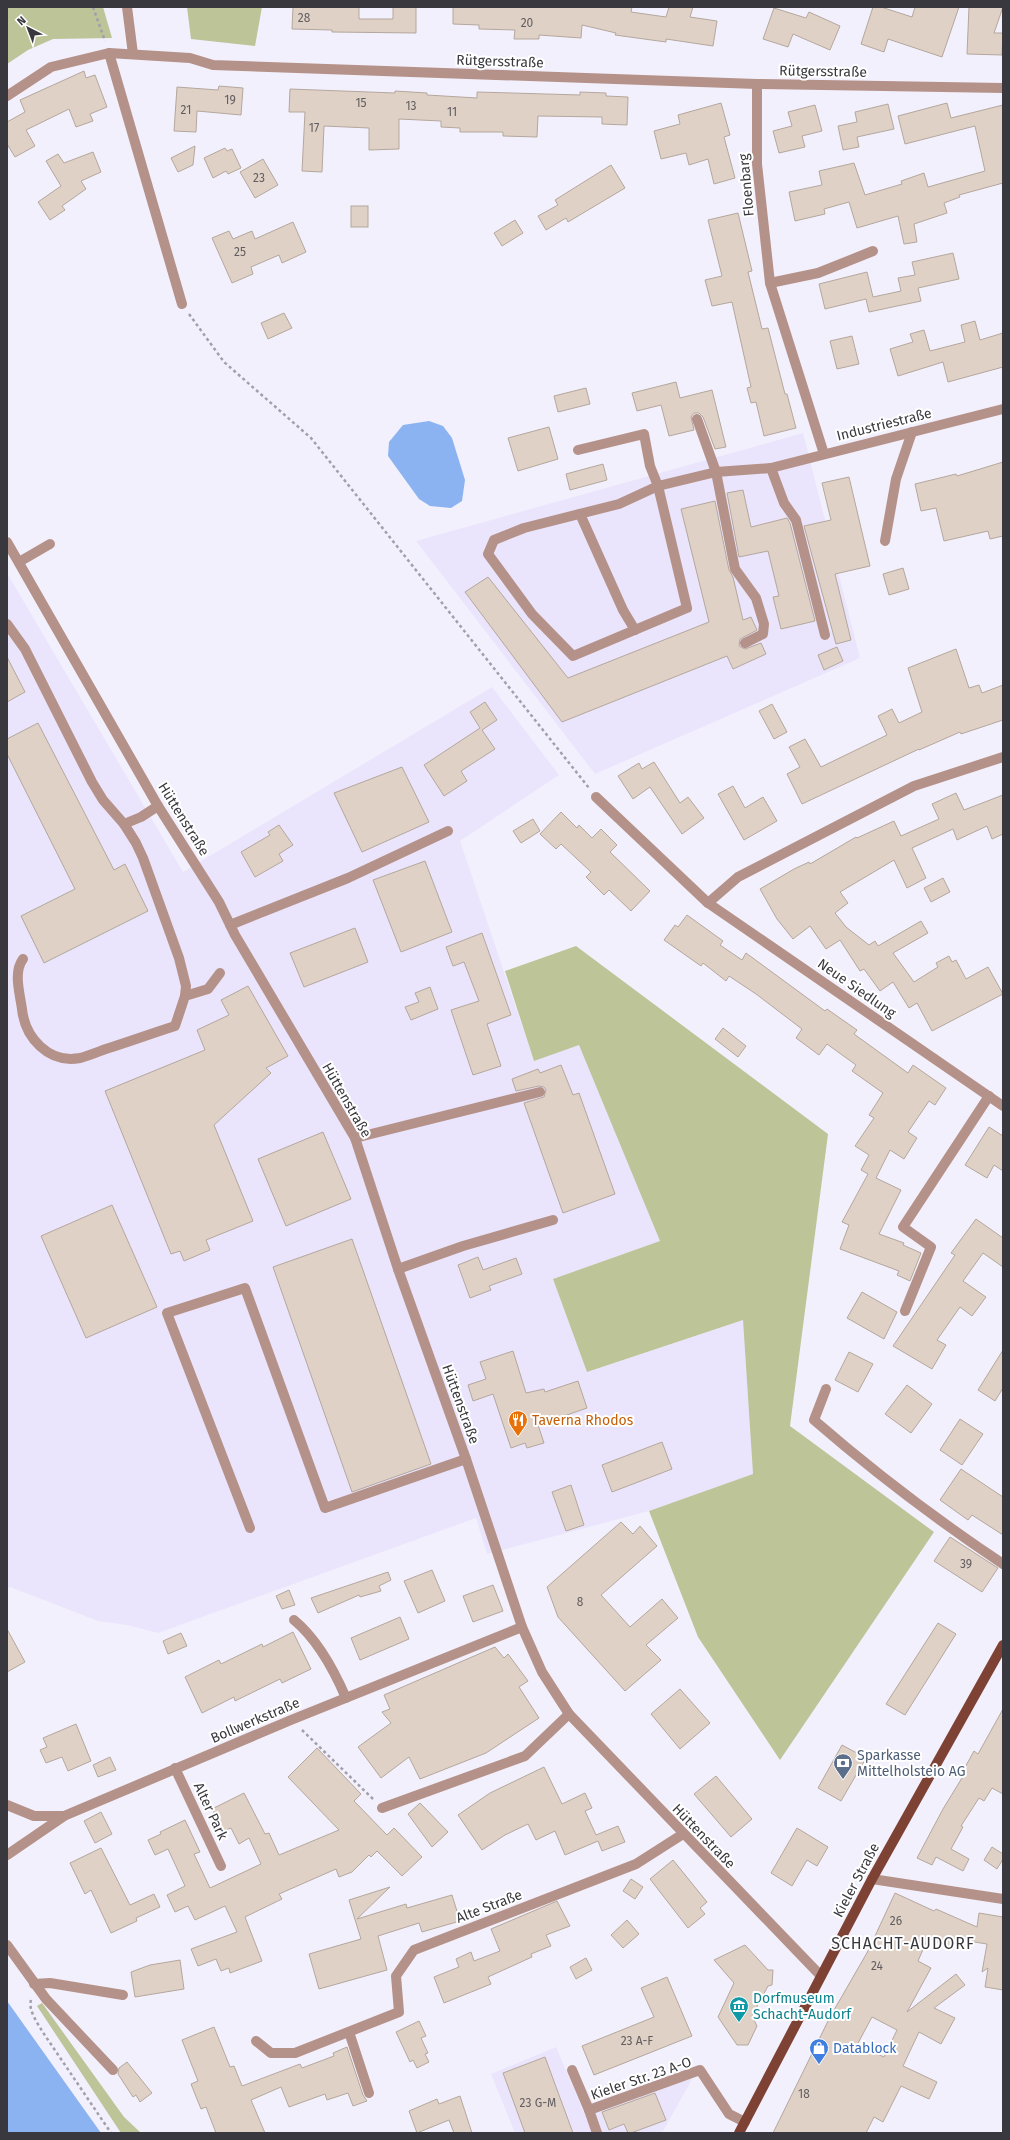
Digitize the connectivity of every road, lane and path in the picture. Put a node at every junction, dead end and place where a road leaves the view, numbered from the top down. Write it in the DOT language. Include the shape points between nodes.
graph roads {
  1 [pos="94,7"];
  2 [pos="127,7"];
  3 [pos="109,53"];
  4 [pos="133,54"];
  5 [pos="757,84"];
  6 [pos="1003,88"];
  7 [pos="7,96"];
  8 [pos="873,251"];
  9 [pos="770,283"];
  10 [pos="182,304"];
  11 [pos="1003,409"];
  12 [pos="697,419"];
  13 [pos="912,432"];
  14 [pos="578,450"];
  15 [pos="824,454"];
  16 [pos="771,468"];
  17 [pos="716,472"];
  18 [pos="658,486"];
  19 [pos="580,514"];
  20 [pos="885,541"];
  21 [pos="7,542"];
  22 [pos="50,544"];
  23 [pos="19,562"];
  24 [pos="7,624"];
  25 [pos="635,630"];
  26 [pos="825,635"];
  27 [pos="745,643"];
  28 [pos="1003,757"];
  29 [pos="596,797"];
  30 [pos="158,806"];
  31 [pos="124,824"];
  32 [pos="448,831"];
  33 [pos="708,903"];
  34 [pos="230,925"];
  35 [pos="22,959"];
  36 [pos="220,973"];
  37 [pos="185,996"];
  38 [pos="540,1092"];
  39 [pos="989,1096"];
  40 [pos="1003,1106"];
  41 [pos="355,1138"];
  42 [pos="553,1220"];
  43 [pos="398,1269"];
  44 [pos="905,1311"];
  45 [pos="826,1389"];
  46 [pos="466,1459"];
  47 [pos="250,1528"];
  48 [pos="1003,1564"];
  49 [pos="294,1620"];
  50 [pos="522,1627"];
  51 [pos="1003,1645"];
  52 [pos="346,1698"];
  53 [pos="569,1714"];
  54 [pos="291,1720"];
  55 [pos="175,1768"];
  56 [pos="7,1805"];
  57 [pos="382,1808"];
  58 [pos="64,1816"];
  59 [pos="683,1834"];
  60 [pos="7,1855"];
  61 [pos="221,1866"];
  62 [pos="872,1879"];
  63 [pos="1003,1900"];
  64 [pos="7,1945"];
  65 [pos="821,1976"];
  66 [pos="34,1984"];
  67 [pos="123,1996"];
  68 [pos="349,2032"];
  69 [pos="256,2041"];
  70 [pos="114,2070"];
  71 [pos="572,2070"];
  72 [pos="369,2093"];
  73 [pos="588,2110"];
  74 [pos="745,2122"];
  75 [pos="111,2133"];
  76 [pos="597,2133"];
  77 [pos="739,2133"];
  1 -- 3 [label="path"];
  2 -- 4 [label="street"];
  3 -- 4 [label="street, Rütgersstraße"];
  3 -- 7 [label="street, Rütgersstraße" via="51,67"];
  3 -- 10 [label="street"];
  4 -- 5 [label="street, Rütgersstraße" via="190,58 213,66"];
  5 -- 6 [label="street, Rütgersstraße"];
  5 -- 9 [label="street, Floenbarg" via="757,164"];
  8 -- 9 [label="street" via="818,274"];
  9 -- 15 [label="street, Floenbarg"];
  10 -- 29 [label="path" via="224,362 311,438"];
  11 -- 13 [label="street, Industriestraße"];
  12 -- 17 [label="street"];
  13 -- 15 [label="street, Industriestraße"];
  13 -- 20 [label="street" via="896,479"];
  14 -- 18 [label="street" via="644,434 650,466"];
  15 -- 16 [label="street, Industriestraße"];
  16 -- 17 [label="street, Industriestraße"];
  16 -- 26 [label="street" via="784,503 796,520"];
  17 -- 18 [label="street, Industriestraße"];
  17 -- 27 [label="street" via="735,569 756,598 764,624 763,634"];
  18 -- 19 [label="street, Industriestraße" via="619,504"];
  18 -- 25 [label="street" via="687,608"];
  19 -- 25 [label="street" via="623,610"];
  19 -- 25 [label="street, Industriestraße" via="524,528 494,540 488,554 532,614 573,656"];
  21 -- 23 [label="street, Hüttenstraße"];
  22 -- 23 [label="street"];
  23 -- 30 [label="street, Hüttenstraße"];
  24 -- 31 [label="street" via="25,649 92,782 103,800"];
  28 -- 33 [label="street" via="914,786 738,877"];
  29 -- 33 [label="street, Neue Siedlung"];
  30 -- 31 [label="street"];
  30 -- 34 [label="street, Hüttenstraße" via="219,902"];
  31 -- 37 [label="street" via="143,858 179,958 186,986"];
  32 -- 34 [label="street" via="348,878"];
  33 -- 39 [label="street, Neue Siedlung"];
  34 -- 41 [label="street, Hüttenstraße"];
  35 -- 37 [label="street" via="17,974 23,1021 32,1039 46,1052 62,1058 79,1058 175,1026"];
  36 -- 37 [label="street" via="208,990"];
  38 -- 41 [label="street"];
  39 -- 40 [label="street, Neue Siedlung"];
  39 -- 44 [label="street" via="903,1227 931,1247"];
  41 -- 43 [label="street, Hüttenstraße"];
  42 -- 43 [label="street" via="463,1246"];
  43 -- 46 [label="street, Hüttenstraße"];
  45 -- 48 [label="street" via="814,1420 937,1518"];
  46 -- 47 [label="street" via="324,1508 245,1288 167,1313"];
  46 -- 50 [label="street, Hüttenstraße"];
  49 -- 52 [label="street" via="306,1630 338,1680"];
  50 -- 52 [label="street, Bollwerkstraße"];
  50 -- 53 [label="street, Hüttenstraße" via="542,1672"];
  51 -- 62 [label="main road, Kieler Straße"];
  52 -- 54 [label="street, Bollwerkstraße"];
  53 -- 57 [label="street" via="525,1756"];
  53 -- 59 [label="street, Hüttenstraße"];
  54 -- 55 [label="street, Bollwerkstraße"];
  54 -- 57 [label="path"];
  55 -- 58 [label="street, Bollwerkstraße"];
  55 -- 61 [label="street, Alter Park"];
  56 -- 58 [label="street" via="34,1816"];
  58 -- 60 [label="street, Bollwerkstraße"];
  59 -- 65 [label="street, Hüttenstraße"];
  59 -- 68 [label="street, Alte Straße" via="636,1864 414,1950 396,1976 399,2012"];
  62 -- 63 [label="street"];
  62 -- 65 [label="main road, Kieler Straße"];
  64 -- 66 [label="street"];
  65 -- 74 [label="main road, Kieler Straße"];
  66 -- 67 [label="street" via="50,1983"];
  66 -- 70 [label="street"];
  66 -- 75 [label="path" via="30,2004 34,2017"];
  68 -- 69 [label="street, Alte Straße" via="295,2053 271,2053"];
  68 -- 72 [label="street"];
  71 -- 73 [label="street, Kieler Str. 23 A-O"];
  73 -- 74 [label="street, Kieler Str. 23 A-O" via="700,2070 729,2114"];
  73 -- 76 [label="street"];
  74 -- 77 [label="main road, Kieler Straße"];
}
